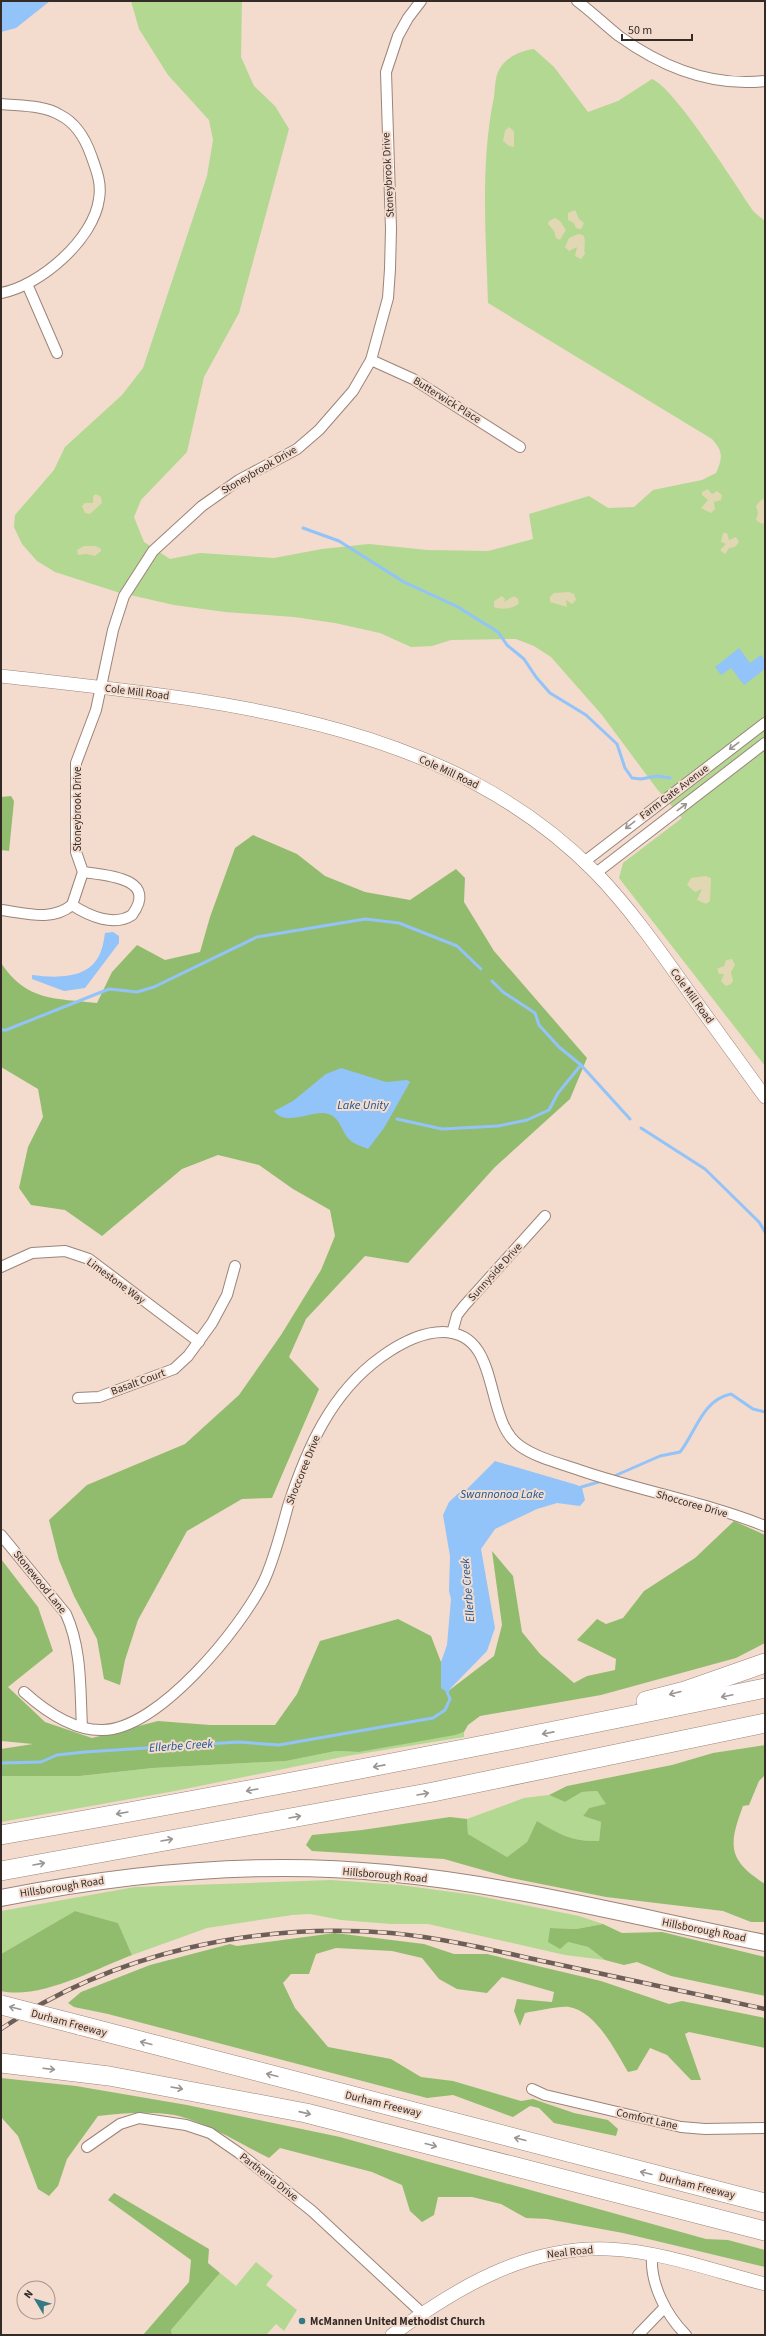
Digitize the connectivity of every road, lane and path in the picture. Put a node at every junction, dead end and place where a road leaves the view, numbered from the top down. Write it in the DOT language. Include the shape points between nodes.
graph roads {
  1 [pos="421,1"];
  2 [pos="577,1"];
  3 [pos="765,81"];
  4 [pos="1,104"];
  5 [pos="27,284"];
  6 [pos="1,293"];
  7 [pos="57,353"];
  8 [pos="371,360"];
  9 [pos="520,447"];
  10 [pos="1,676"];
  11 [pos="101,688"];
  12 [pos="765,723"];
  13 [pos="765,743"];
  14 [pos="584,862"];
  15 [pos="83,872"];
  16 [pos="596,873"];
  17 [pos="72,905"];
  18 [pos="1,910"];
  19 [pos="765,1097"];
  20 [pos="545,1216"];
  21 [pos="235,1266"];
  22 [pos="1,1267"];
  23 [pos="452,1333"];
  24 [pos="199,1342"];
  25 [pos="78,1398"];
  26 [pos="765,1526"];
  27 [pos="1,1535"];
  28 [pos="765,1663"];
  29 [pos="765,1688"];
  30 [pos="24,1692"];
  31 [pos="765,1724"];
  32 [pos="587,1726"];
  33 [pos="82,1727"];
  34 [pos="1,1835"];
  35 [pos="1,1871"];
  36 [pos="1,1898"];
  37 [pos="765,1943"];
  38 [pos="1,2005"];
  39 [pos="6,2064"];
  40 [pos="532,2089"];
  41 [pos="765,2128"];
  42 [pos="87,2147"];
  43 [pos="765,2203"];
  44 [pos="765,2231"];
  45 [pos="652,2255"];
  46 [pos="765,2284"];
  47 [pos="664,2307"];
  48 [pos="423,2314"];
  49 [pos="392,2335"];
  50 [pos="638,2335"];
  51 [pos="686,2335"];
  1 -- 8 [label="street, Stoneybrook Drive" via="398,36 386,72 390,269 388,298"];
  2 -- 3 [label="street" via="630,44 690,73 722,82"];
  4 -- 5 [label="street" via="44,109 68,120 85,140 98,178 99,199 87,229 60,261"];
  5 -- 6 [label="street"];
  5 -- 7 [label="street"];
  8 -- 9 [label="street, Butterwick Place" via="413,378"];
  8 -- 11 [label="street, Stoneybrook Drive" via="353,391 309,440 214,496 153,551 136,574 118,608"];
  10 -- 11 [label="street, Cole Mill Road"];
  11 -- 14 [label="street, Cole Mill Road" via="250,708 309,721 381,743 461,776 501,797 547,829"];
  11 -- 15 [label="street, Stoneybrook Drive" via="96,710 76,763 76,852"];
  12 -- 14 [label="street, Farm Gate Avenue, one-way"];
  16 -- 13 [label="street, Farm Gate Avenue, one-way"];
  14 -- 16 [label="street, Cole Mill Road"];
  15 -- 17 [label="street"];
  15 -- 17 [label="street" via="127,879 138,890 140,901 132,915 118,921 88,916"];
  16 -- 19 [label="street, Cole Mill Road" via="638,922"];
  17 -- 18 [label="street" via="65,912 42,916"];
  20 -- 23 [label="street, Sunnyside Drive" via="464,1306 457,1315"];
  21 -- 24 [label="street, Basalt Court" via="227,1295"];
  22 -- 24 [label="street, Limestone Way" via="32,1254 65,1251 89,1259"];
  23 -- 26 [label="street, Shoccoree Drive" via="471,1343 485,1364 492,1380 499,1418 511,1438 525,1449 593,1475"];
  23 -- 33 [label="street, Shoccoree Drive" via="428,1334 396,1346 361,1372 339,1396 307,1455 271,1562 258,1591 232,1631 184,1684 139,1720 106,1730"];
  24 -- 25 [label="street, Basalt Court" via="174,1369 99,1397"];
  27 -- 33 [label="street, Stonewood Lane" via="66,1614 73,1629 77,1647"];
  28 -- 32 [label="highway, one-way" via="685,1691 611,1710"];
  29 -- 32 [label="highway, one-way"];
  30 -- 33 [label="street, Shoccoree Drive" via="38,1704"];
  35 -- 31 [label="highway, one-way" via="433,1792"];
  32 -- 34 [label="highway, one-way"];
  36 -- 37 [label="main road, Hillsborough Road" via="129,1877 205,1871 300,1869 387,1873 445,1880 552,1899"];
  43 -- 38 [label="highway, Durham Freeway, one-way, bridge"];
  39 -- 44 [label="highway, one-way" via="109,2076 306,2113"];
  40 -- 41 [label="street, Comfort Lane" via="545,2095 681,2127"];
  42 -- 48 [label="street, Parthenia Drive" via="120,2124 139,2118 186,2125 210,2133 312,2211"];
  45 -- 46 [label="street, Neal Road"];
  45 -- 47 [label="street" via="651,2267"];
  45 -- 48 [label="street, Neal Road" via="592,2249 550,2253 482,2277"];
  47 -- 50 [label="street"];
  47 -- 51 [label="street" via="672,2321"];
  48 -- 49 [label="street, Neal Road"];
}
